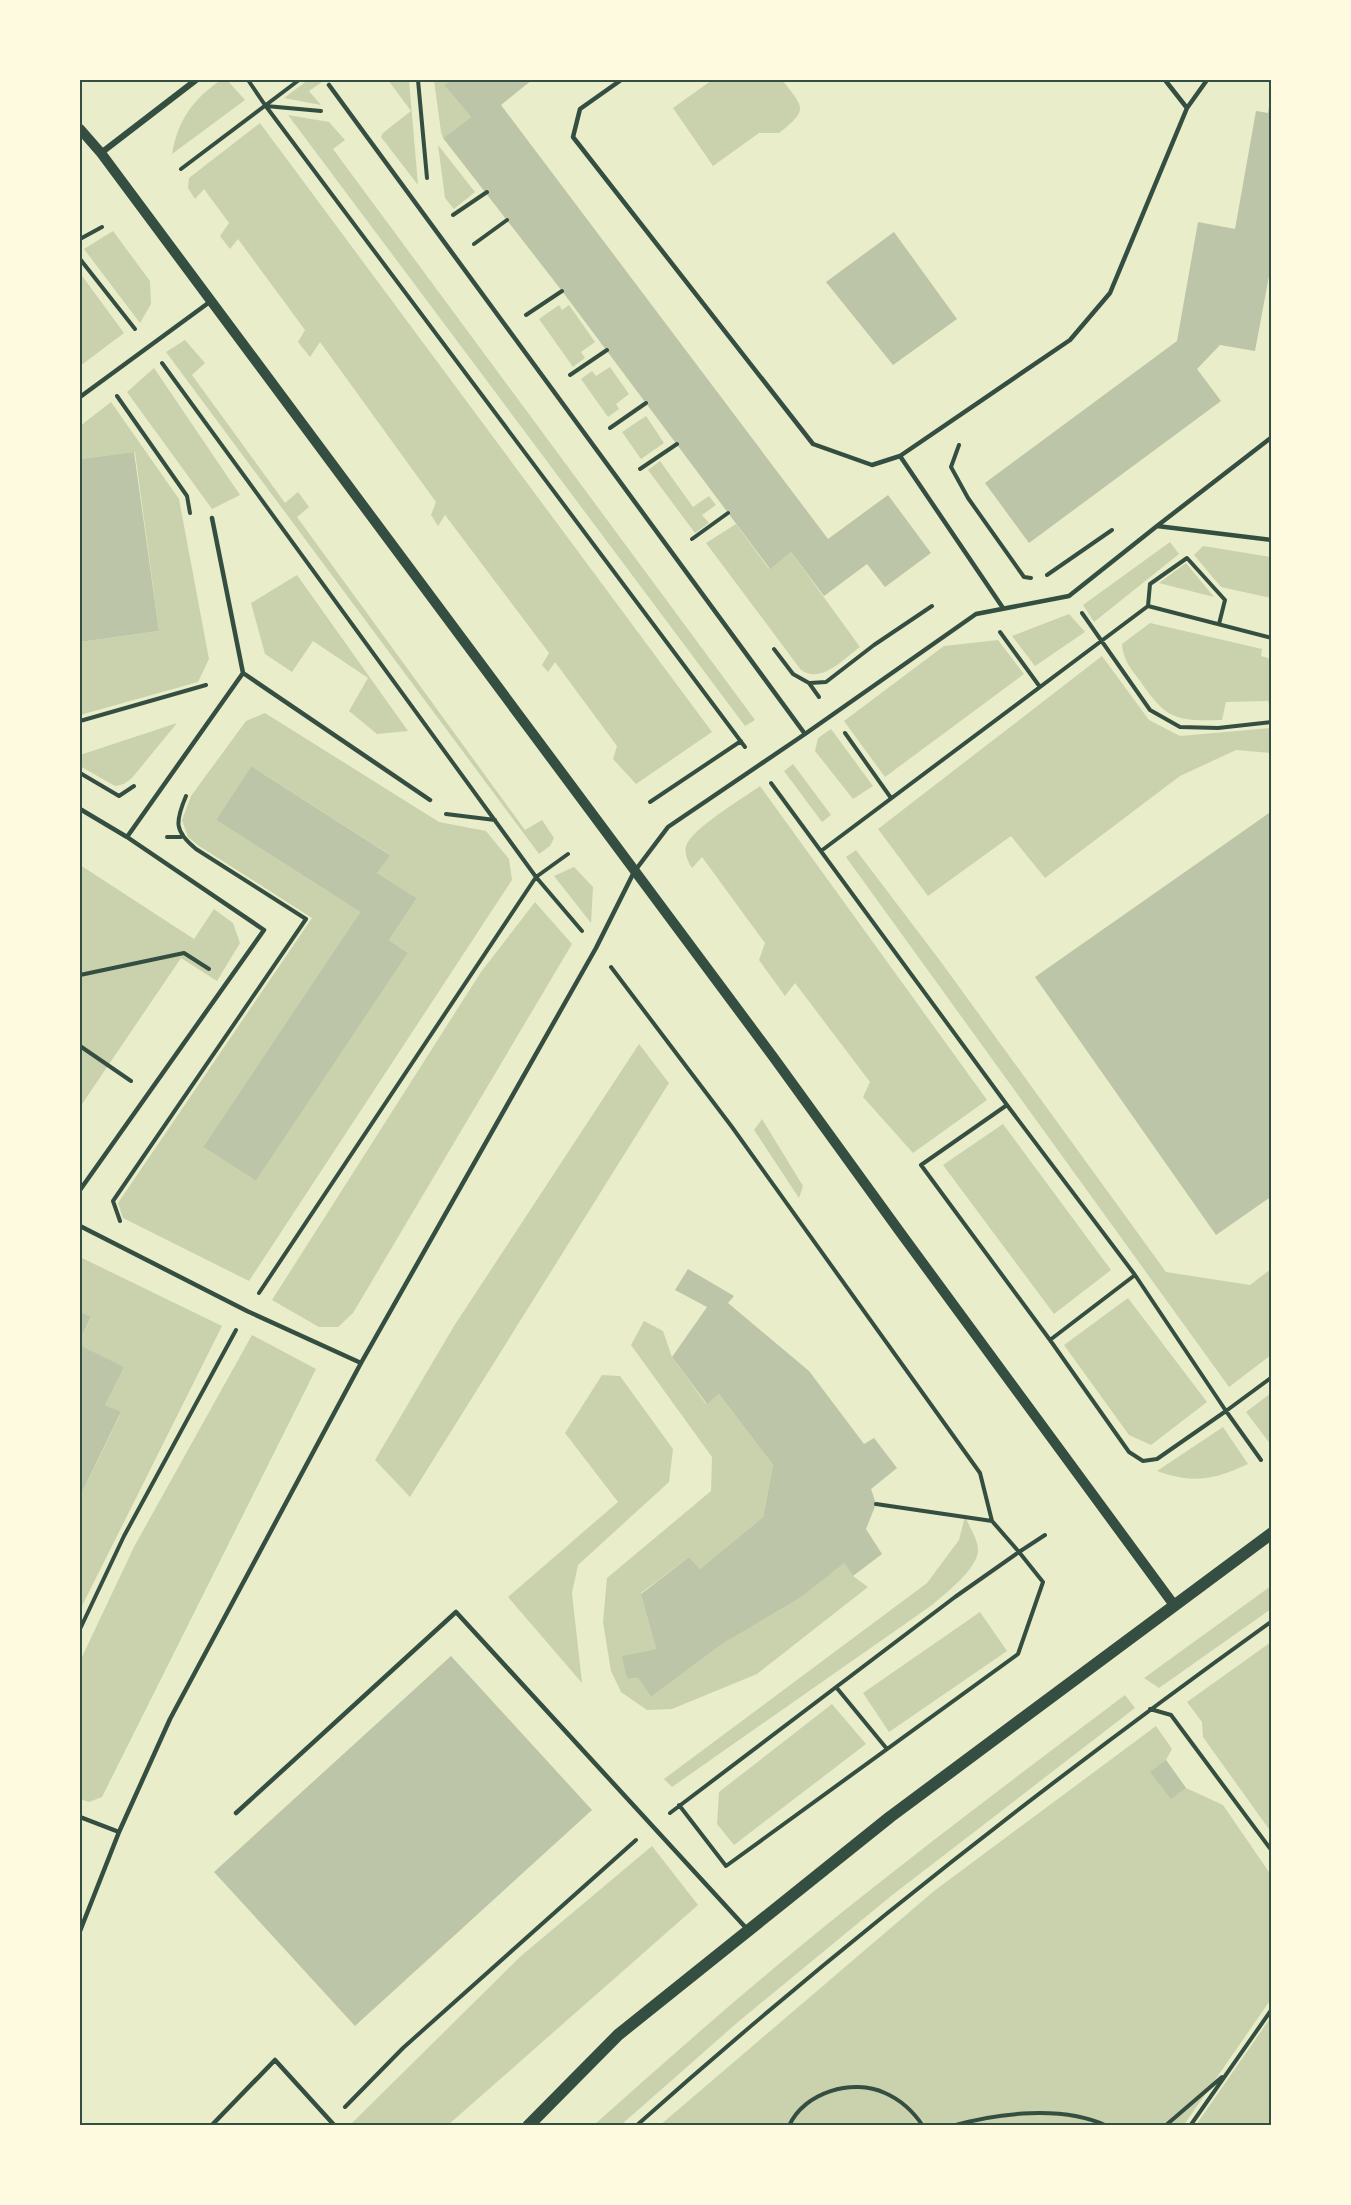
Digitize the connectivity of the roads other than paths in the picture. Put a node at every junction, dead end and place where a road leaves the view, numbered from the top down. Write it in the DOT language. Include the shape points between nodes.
graph roads {
  1 [pos="196,80"];
  2 [pos="621,80"];
  3 [pos="1165,80"];
  4 [pos="1207,80"];
  5 [pos="329,85"];
  6 [pos="1187,108"];
  7 [pos="80,129"];
  8 [pos="100,153"];
  9 [pos="211,301"];
  10 [pos="80,396"];
  11 [pos="1272,437"];
  12 [pos="900,456"];
  13 [pos="212,518"];
  14 [pos="1157,526"];
  15 [pos="1272,540"];
  16 [pos="1003,608"];
  17 [pos="243,673"];
  18 [pos="806,734"];
  19 [pos="430,800"];
  20 [pos="80,808"];
  21 [pos="127,837"];
  22 [pos="634,872"];
  23 [pos="80,1190"];
  24 [pos="80,1226"];
  25 [pos="361,1363"];
  26 [pos="1272,1533"];
  27 [pos="1174,1605"];
  28 [pos="236,1813"];
  29 [pos="80,1817"];
  30 [pos="119,1832"];
  31 [pos="80,1931"];
  32 [pos="748,1931"];
  33 [pos="333,2123"];
  34 [pos="211,2126"];
  35 [pos="528,2126"];
  1 -- 8 [label="street"];
  2 -- 12 [label="lane" via="580,109 573,137 813,444 872,465"];
  3 -- 6 [label="lane"];
  4 -- 6 [label="lane"];
  5 -- 18 [label="lane"];
  6 -- 12 [label="lane" via="1110,293 1070,340"];
  7 -- 8 [label="street"];
  8 -- 9 [label="street"];
  9 -- 10 [label="lane"];
  9 -- 22 [label="street"];
  11 -- 14 [label="lane"];
  12 -- 16 [label="lane"];
  13 -- 17 [label="lane"];
  14 -- 15 [label="lane"];
  14 -- 16 [label="lane" via="1069,596"];
  16 -- 18 [label="lane" via="976,614"];
  17 -- 19 [label="lane"];
  17 -- 21 [label="lane"];
  18 -- 22 [label="lane" via="668,827"];
  20 -- 21 [label="lane"];
  21 -- 23 [label="lane" via="264,930"];
  22 -- 25 [label="lane" via="597,948"];
  22 -- 27 [label="street"];
  24 -- 25 [label="lane" via="247,1311"];
  25 -- 30 [label="lane" via="170,1719"];
  26 -- 27 [label="main road"];
  27 -- 32 [label="main road" via="890,1817"];
  28 -- 32 [label="lane" via="456,1612"];
  29 -- 30 [label="lane"];
  30 -- 31 [label="lane"];
  32 -- 35 [label="main road" via="618,2035"];
  33 -- 34 [label="lane" via="275,2060"];
}
